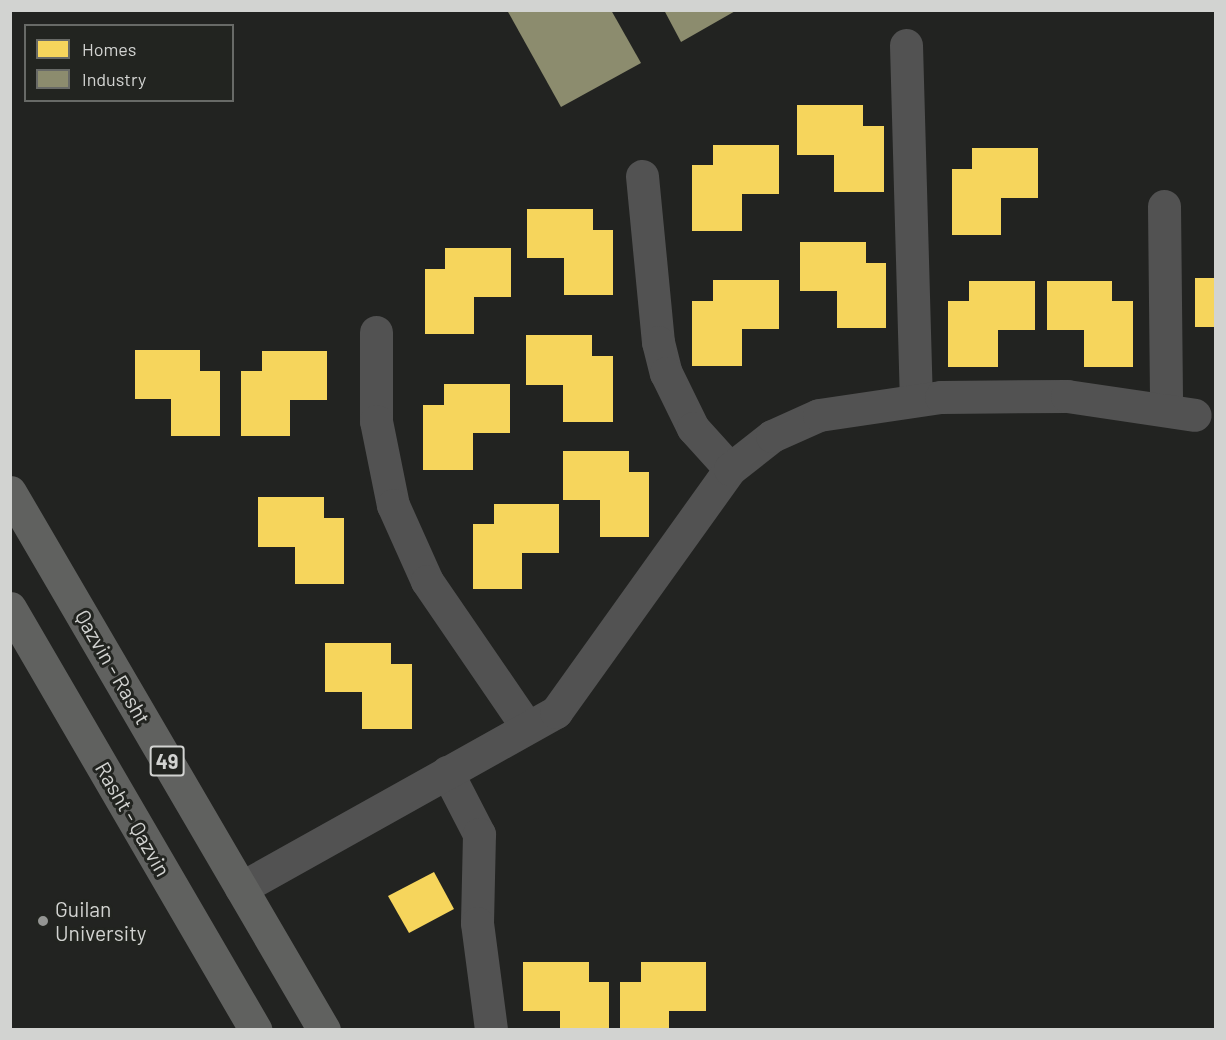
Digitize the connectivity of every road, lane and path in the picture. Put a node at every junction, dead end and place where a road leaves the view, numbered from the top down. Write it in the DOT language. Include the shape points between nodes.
graph roads {
  1 [pos="906,45"];
  2 [pos="642,176"];
  3 [pos="1164,206"];
  4 [pos="376,332"];
  5 [pos="916,400"];
  6 [pos="730,469"];
  7 [pos="10,492"];
  8 [pos="10,608"];
  9 [pos="527,728"];
  10 [pos="447,772"];
  11 [pos="241,888"];
  12 [pos="256,1029"];
  13 [pos="324,1029"];
  14 [pos="491,1029"];
  1 -- 5 [label="street"];
  2 -- 6 [label="street" via="658,342 666,373 693,428"];
  3 -- 5 [label="street" via="1180,412 1067,396 1002,394"];
  4 -- 9 [label="street" via="376,421 393,505 427,581"];
  5 -- 6 [label="street" via="819,415 772,436"];
  6 -- 9 [label="street" via="556,712"];
  7 -- 11 [label="highway, Qazvin - Rasht / 49"];
  8 -- 12 [label="highway, Rasht - Qazvin"];
  9 -- 10 [label="street"];
  10 -- 11 [label="street"];
  10 -- 14 [label="street" via="479,834 477,923"];
  11 -- 13 [label="highway, Qazvin - Rasht / 49"];
}
